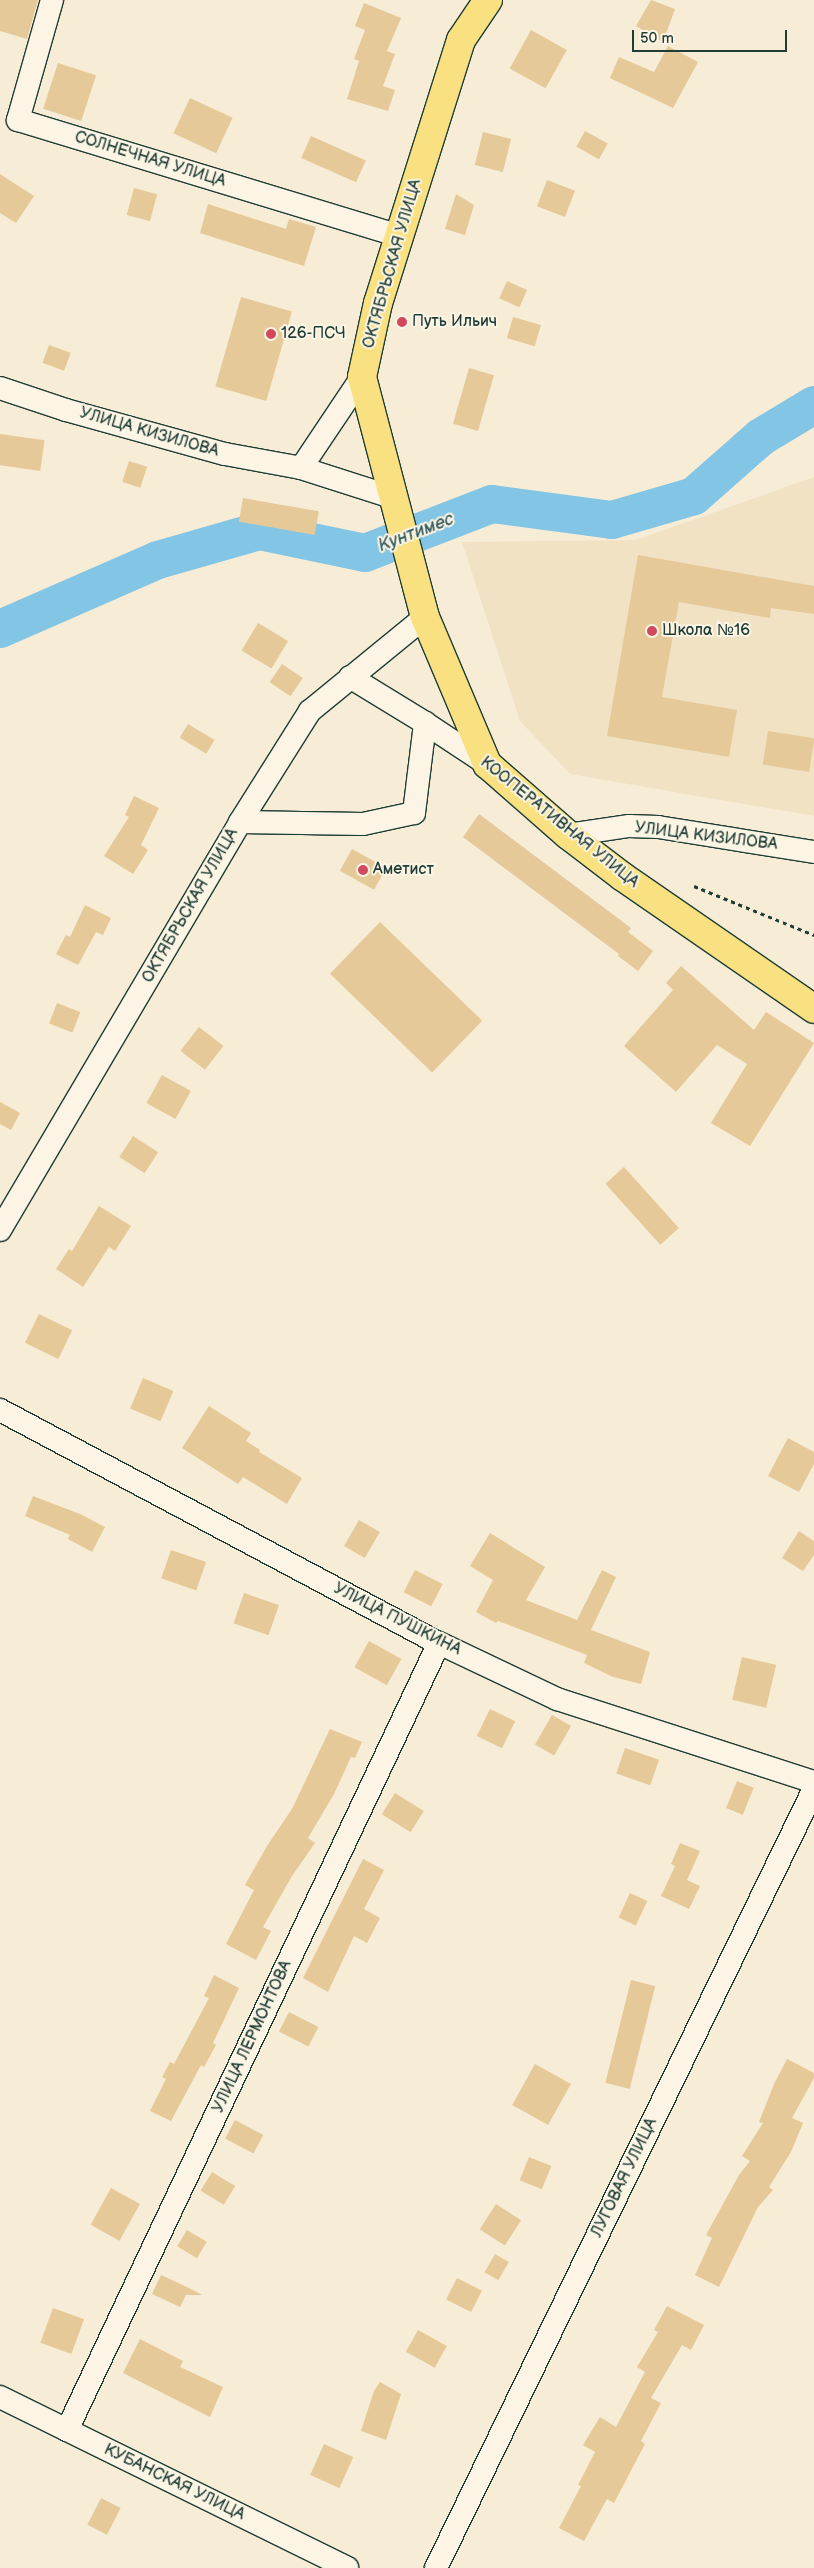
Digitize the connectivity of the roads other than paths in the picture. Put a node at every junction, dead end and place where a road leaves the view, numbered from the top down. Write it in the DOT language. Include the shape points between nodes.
graph roads {
  1 [pos="52,0"];
  2 [pos="472,0"];
  3 [pos="488,0"];
  4 [pos="461,40"];
  5 [pos="401,236"];
  6 [pos="362,378"];
  7 [pos="0,388"];
  8 [pos="301,468"];
  9 [pos="392,497"];
  10 [pos="425,617"];
  11 [pos="350,677"];
  12 [pos="425,723"];
  13 [pos="487,764"];
  14 [pos="240,822"];
  15 [pos="568,835"];
  16 [pos="814,852"];
  17 [pos="814,1009"];
  18 [pos="0,1230"];
  19 [pos="0,1410"];
  20 [pos="438,1643"];
  21 [pos="814,1782"];
  22 [pos="814,1789"];
  23 [pos="0,2397"];
  24 [pos="67,2430"];
  25 [pos="442,2566"];
  26 [pos="347,2568"];
  1 -- 5 [label="street, СОЛНЕЧНАЯ УЛИЦА" via="18,120"];
  2 -- 4 [label="street, ОКТЯБРЬСКАЯ УЛИЦА"];
  3 -- 4 [label="main road"];
  4 -- 5 [label="main road, ОКТЯБРЬСКАЯ УЛИЦА"];
  5 -- 6 [label="main road, ОКТЯБРЬСКАЯ УЛИЦА" via="378,303"];
  6 -- 8 [label="street"];
  6 -- 9 [label="main road, ОКТЯБРЬСКАЯ УЛИЦА"];
  7 -- 8 [label="street, УЛИЦА КИЗИЛОВА" via="216,452"];
  8 -- 9 [label="street, УЛИЦА КИЗИЛОВА"];
  9 -- 10 [label="main road, ОКТЯБРЬСКАЯ УЛИЦА"];
  10 -- 11 [label="street, ОКТЯБРЬСКАЯ УЛИЦА"];
  10 -- 13 [label="main road, ОКТЯБРЬСКАЯ УЛИЦА"];
  11 -- 12 [label="street, КООПЕРАТИВНАЯ УЛИЦА"];
  11 -- 14 [label="street, ОКТЯБРЬСКАЯ УЛИЦА" via="310,710"];
  12 -- 13 [label="street, КООПЕРАТИВНАЯ УЛИЦА"];
  12 -- 14 [label="street" via="414,813 363,824"];
  13 -- 15 [label="main road, КООПЕРАТИВНАЯ УЛИЦА"];
  14 -- 18 [label="street, ОКТЯБРЬСКАЯ УЛИЦА"];
  15 -- 16 [label="street, УЛИЦА КИЗИЛОВА" via="629,826 658,828"];
  15 -- 17 [label="main road, КООПЕРАТИВНАЯ УЛИЦА" via="623,877"];
  19 -- 20 [label="street, УЛИЦА ПУШКИНА"];
  20 -- 21 [label="street, УЛИЦА ПУШКИНА" via="558,1699"];
  20 -- 24 [label="street, УЛИЦА ЛЕРМОНТОВА"];
  22 -- 25 [label="street, ЛУГОВАЯ УЛИЦА"];
  23 -- 24 [label="street, КУБАНСКАЯ УЛИЦА"];
  24 -- 26 [label="street, КУБАНСКАЯ УЛИЦА"];
}
